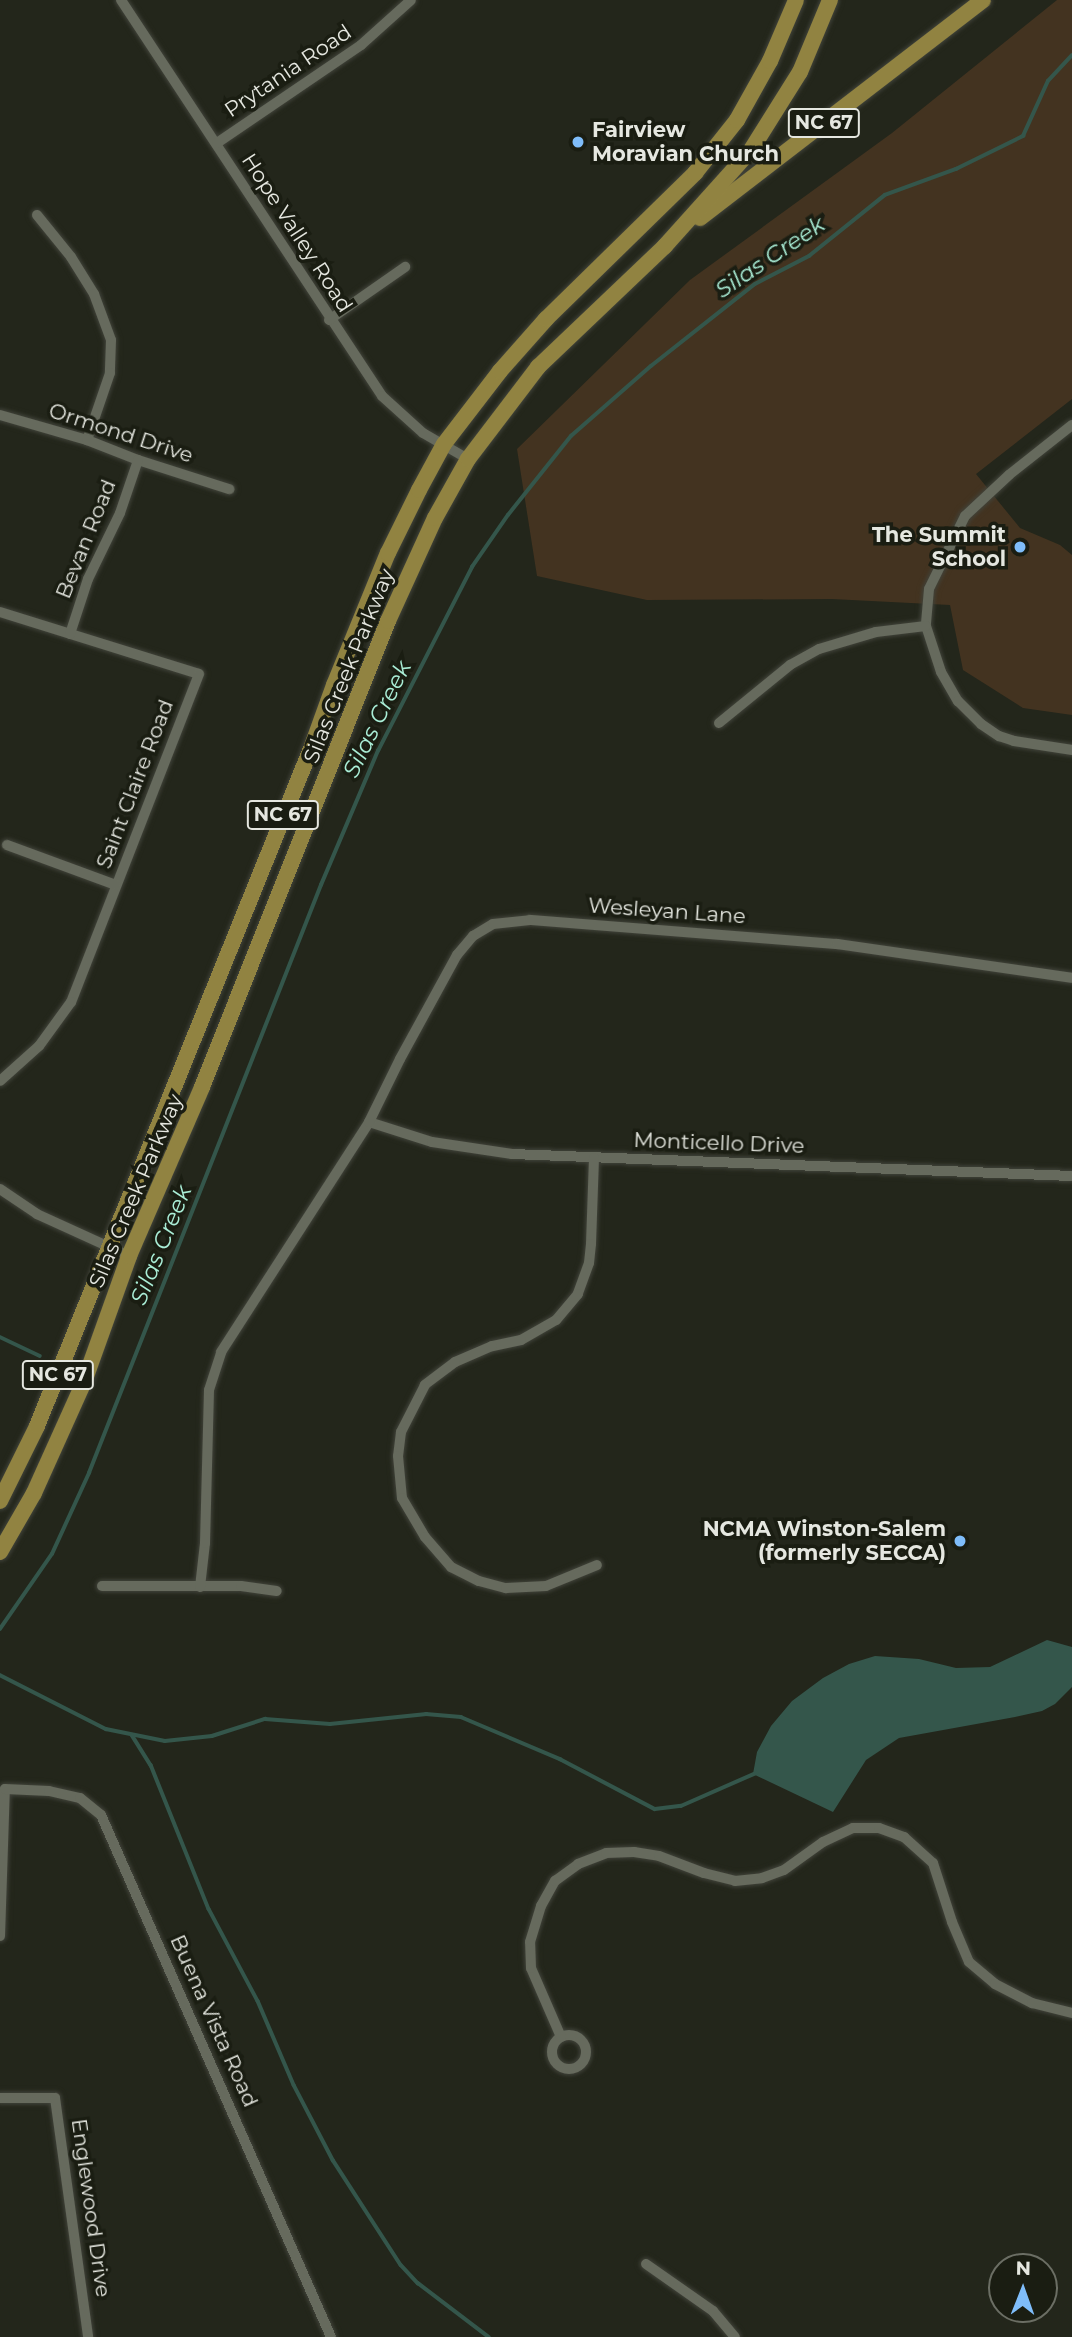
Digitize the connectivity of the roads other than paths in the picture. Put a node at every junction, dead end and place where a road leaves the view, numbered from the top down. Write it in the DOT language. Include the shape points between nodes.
graph roads {
  1 [pos="121,0"];
  2 [pos="411,0"];
  3 [pos="796,0"];
  4 [pos="830,0"];
  5 [pos="983,0"];
  6 [pos="217,143"];
  7 [pos="37,215"];
  8 [pos="665,246"];
  9 [pos="405,267"];
  10 [pos="329,320"];
  11 [pos="0,415"];
  12 [pos="1072,425"];
  13 [pos="87,440"];
  14 [pos="444,444"];
  15 [pos="138,460"];
  16 [pos="468,460"];
  17 [pos="229,489"];
  18 [pos="0,612"];
  19 [pos="926,626"];
  20 [pos="70,634"];
  21 [pos="719,723"];
  22 [pos="1072,750"];
  23 [pos="7,845"];
  24 [pos="116,885"];
  25 [pos="1072,978"];
  26 [pos="0,1081"];
  27 [pos="369,1122"];
  28 [pos="594,1158"];
  29 [pos="1072,1177"];
  30 [pos="0,1189"];
  31 [pos="108,1246"];
  32 [pos="129,1256"];
  33 [pos="0,1501"];
  34 [pos="0,1552"];
  35 [pos="597,1564"];
  36 [pos="102,1586"];
  37 [pos="200,1587"];
  38 [pos="277,1591"];
  39 [pos="0,1936"];
  40 [pos="1072,2013"];
  41 [pos="561,2037"];
  42 [pos="0,2098"];
  43 [pos="646,2264"];
  44 [pos="88,2337"];
  45 [pos="331,2337"];
  46 [pos="735,2337"];
  1 -- 6 [label="street, Hope Valley Road"];
  2 -- 6 [label="street, Prytania Road" via="351,53"];
  3 -- 14 [label="main road, Silas Creek Parkway / NC 67" via="771,61 737,120 695,173 546,319"];
  4 -- 8 [label="main road, Silas Creek Parkway" via="800,72 773,119"];
  5 -- 8 [label="main road, NC 67"];
  6 -- 10 [label="street, Hope Valley Road"];
  7 -- 13 [label="street" via="77,266 111,340 110,373"];
  8 -- 16 [label="main road, Silas Creek Parkway / NC 67" via="538,367"];
  9 -- 10 [label="street"];
  10 -- 14 [label="street, Hope Valley Road" via="382,396 423,433"];
  11 -- 13 [label="street, Ormond Drive"];
  12 -- 19 [label="street" via="965,516 929,589"];
  13 -- 15 [label="street, Ormond Drive"];
  14 -- 16 [label="street, Hope Valley Road"];
  14 -- 31 [label="main road, Silas Creek Parkway / NC 67" via="388,553"];
  15 -- 17 [label="street, Ormond Drive"];
  15 -- 20 [label="street, Bevan Road"];
  16 -- 32 [label="main road, Silas Creek Parkway / NC 67" via="435,518 388,621 202,1087"];
  18 -- 20 [label="street, Saint Claire Road"];
  19 -- 21 [label="street" via="876,632 818,649 790,665"];
  19 -- 22 [label="street" via="941,672 958,701 981,724 1014,741"];
  20 -- 24 [label="street, Saint Claire Road" via="199,674"];
  23 -- 24 [label="street"];
  24 -- 26 [label="street, Saint Claire Road" via="71,1002 39,1046"];
  25 -- 27 [label="street, Wesleyan Lane" via="811,942 530,920 493,925 473,936 457,954"];
  27 -- 28 [label="street, Monticello Drive" via="432,1142 512,1154"];
  27 -- 37 [label="street, Wesleyan Lane" via="221,1352 209,1390"];
  28 -- 29 [label="street, Monticello Drive"];
  28 -- 35 [label="street" via="590,1253 578,1294 556,1320 521,1340 455,1362 425,1385 401,1432 398,1456 402,1497 425,1536 451,1567 506,1588 545,1586"];
  30 -- 31 [label="street" via="37,1214"];
  31 -- 32 [label="street"];
  31 -- 33 [label="main road, Silas Creek Parkway / NC 67" via="37,1426"];
  32 -- 34 [label="main road, Silas Creek Parkway / NC 67" via="64,1428"];
  36 -- 37 [label="street"];
  37 -- 38 [label="street"];
  39 -- 45 [label="street, Buena Vista Road" via="5,1789 70,1794 89,1804 101,1815"];
  40 -- 41 [label="street" via="1032,2003 969,1962 933,1863 904,1837 879,1828 853,1828 823,1842 784,1870 762,1878 735,1881 634,1852 606,1853 578,1864 555,1881 530,1942 531,1968"];
  42 -- 44 [label="street, Englewood Drive" via="55,2098"];
  43 -- 46 [label="street" via="713,2311"];
}
